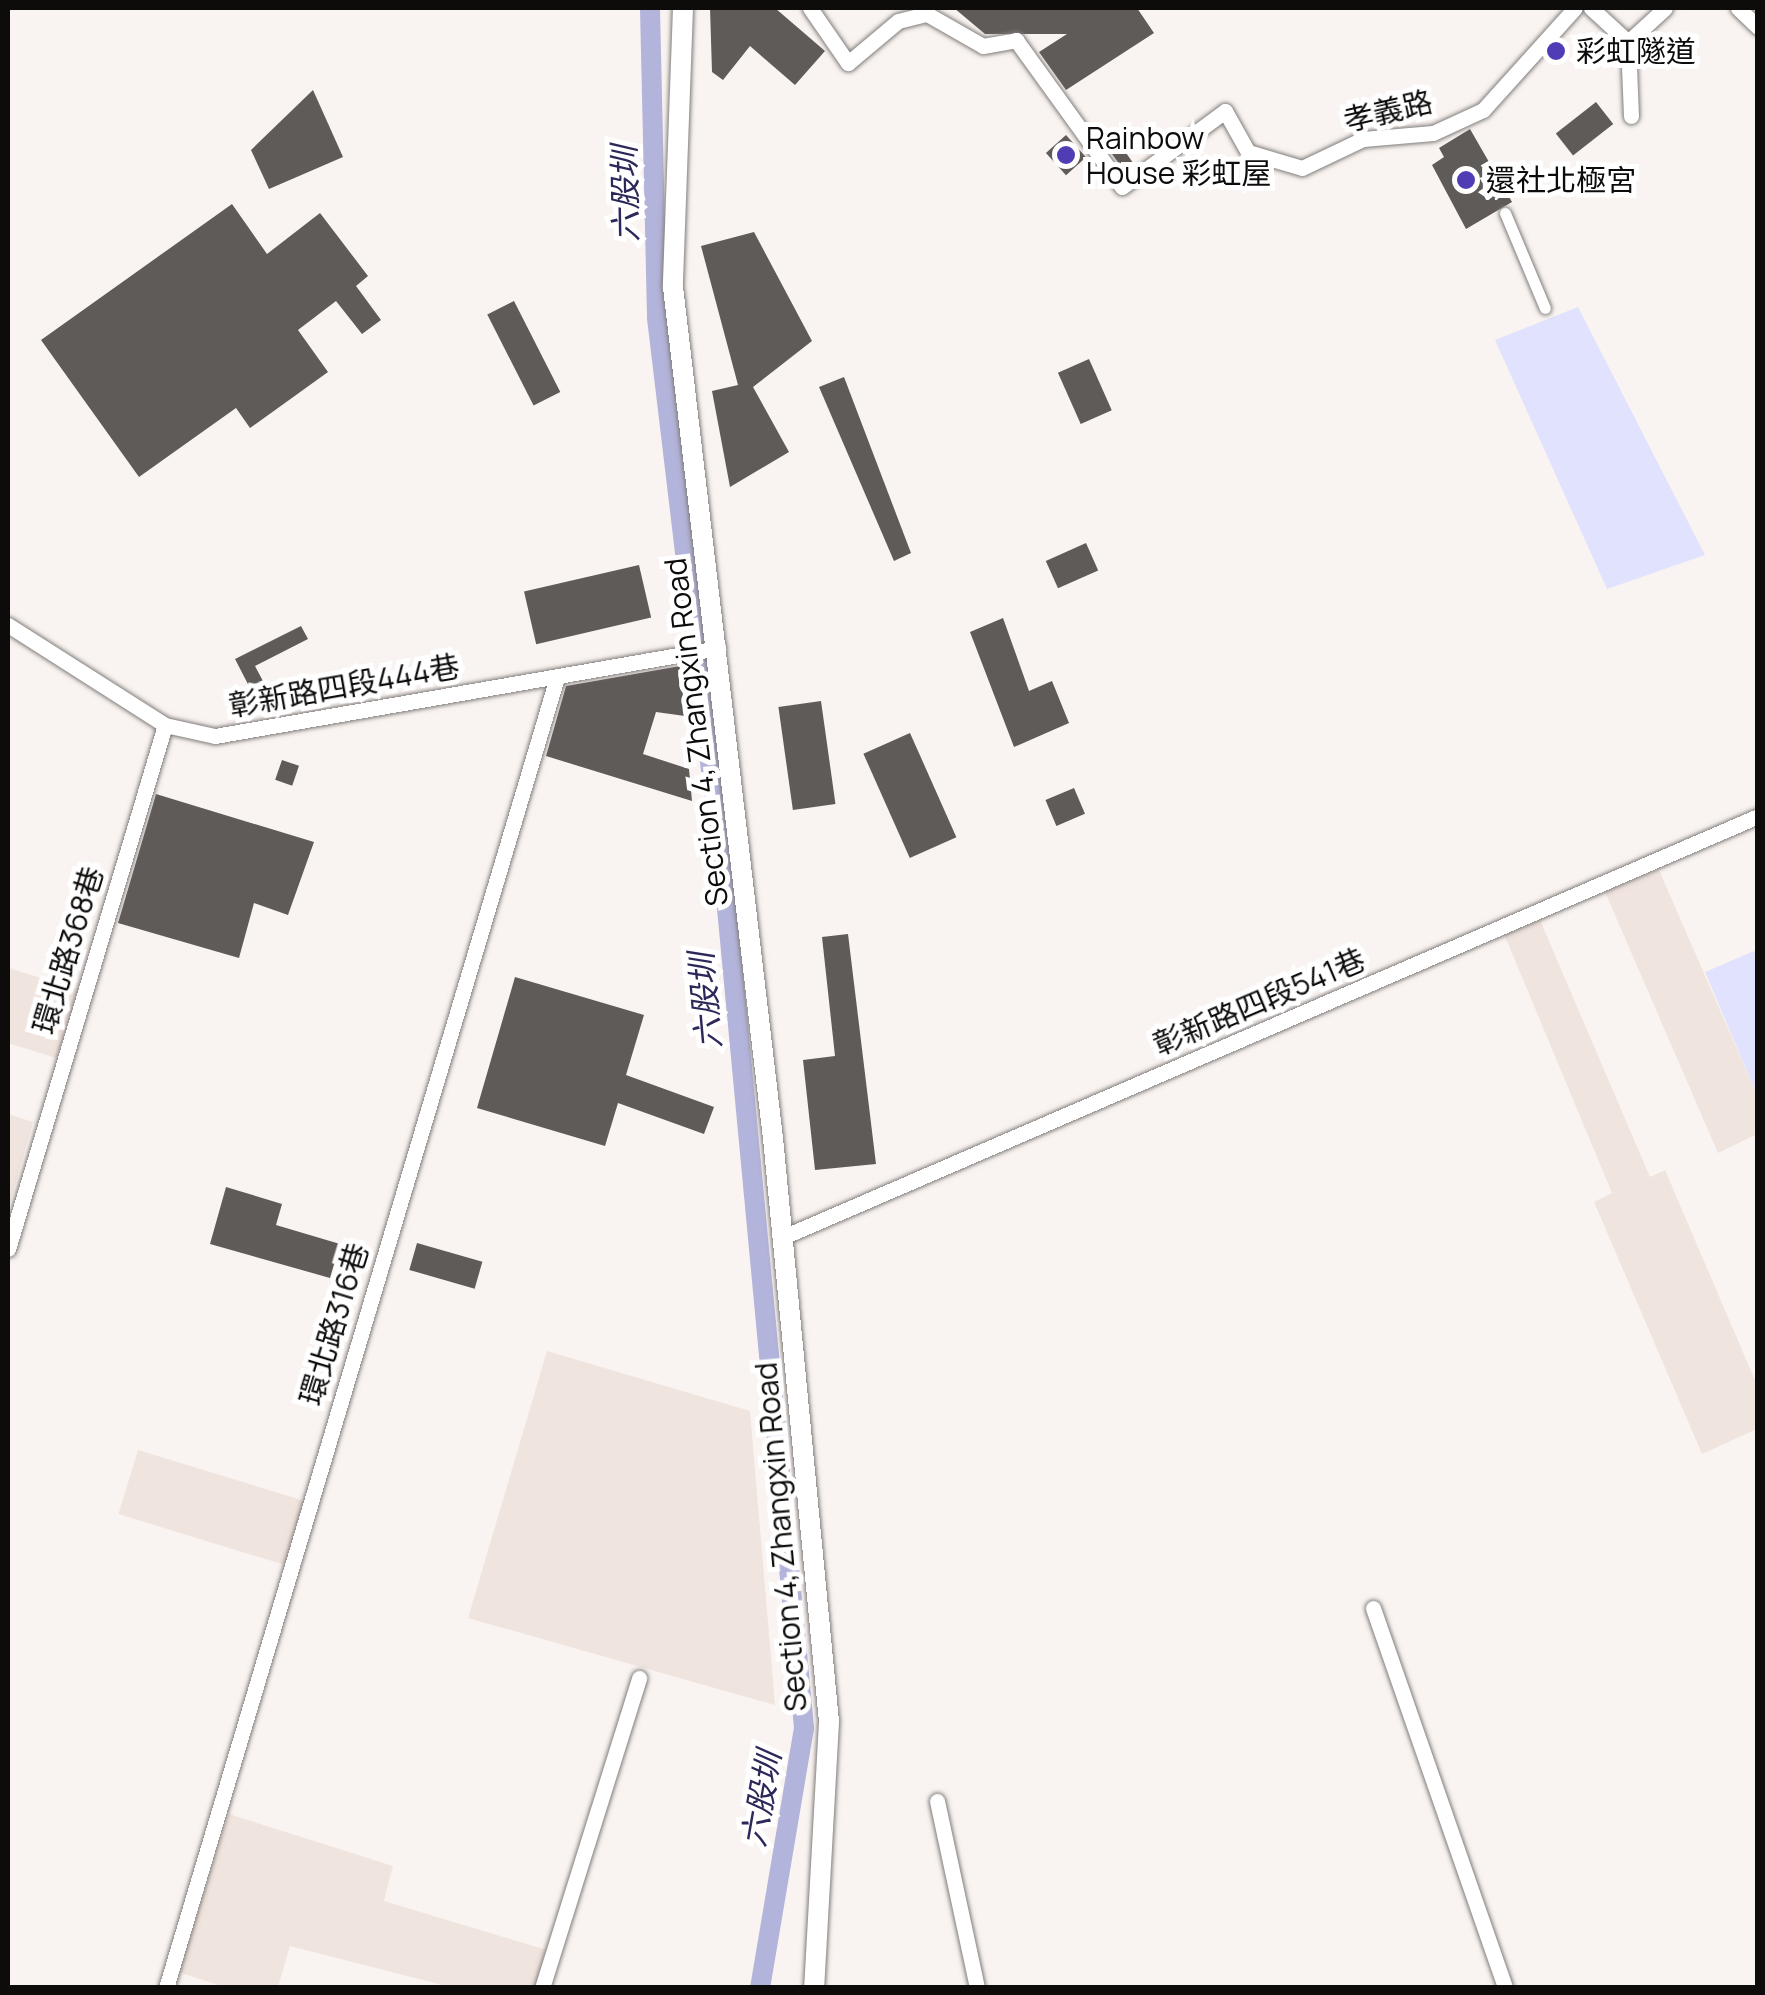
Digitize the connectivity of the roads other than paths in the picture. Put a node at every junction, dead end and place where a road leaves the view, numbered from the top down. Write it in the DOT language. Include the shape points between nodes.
graph roads {
  1 [pos="682,8"];
  2 [pos="810,8"];
  3 [pos="1574,8"];
  4 [pos="1592,8"];
  5 [pos="1665,8"];
  6 [pos="1738,8"];
  7 [pos="1758,27"];
  8 [pos="1628,42"];
  9 [pos="1630,116"];
  10 [pos="1506,213"];
  11 [pos="1545,308"];
  12 [pos="8,625"];
  13 [pos="717,648"];
  14 [pos="556,677"];
  15 [pos="165,725"];
  16 [pos="1758,816"];
  17 [pos="783,1238"];
  18 [pos="8,1249"];
  19 [pos="1373,1608"];
  20 [pos="639,1678"];
  21 [pos="937,1800"];
  22 [pos="166,1988"];
  23 [pos="542,1988"];
  24 [pos="814,1988"];
  25 [pos="977,1988"];
  26 [pos="1505,1988"];
  1 -- 13 [label="street, Section 4, Zhangxin Road" via="673,286"];
  2 -- 3 [label="street, 孝義路" via="848,63 898,20 927,14 983,46 1016,40 1122,187 1226,111 1248,152 1302,168 1362,138 1433,133 1483,110"];
  4 -- 8 [label="street"];
  5 -- 8 [label="street"];
  6 -- 7 [label="street"];
  8 -- 9 [label="street"];
  10 -- 11 [label="street"];
  12 -- 15 [label="street, 彰新路四段444巷"];
  13 -- 14 [label="street, 彰新路四段444巷"];
  13 -- 17 [label="street, Section 4, Zhangxin Road"];
  14 -- 15 [label="street, 彰新路四段444巷" via="215,736"];
  14 -- 22 [label="street, 環北路316巷"];
  15 -- 18 [label="street, 環北路368巷"];
  16 -- 17 [label="street, 彰新路四段541巷"];
  17 -- 24 [label="street, Section 4, Zhangxin Road" via="829,1722"];
  19 -- 26 [label="street"];
  20 -- 23 [label="street"];
  21 -- 25 [label="street"];
}
